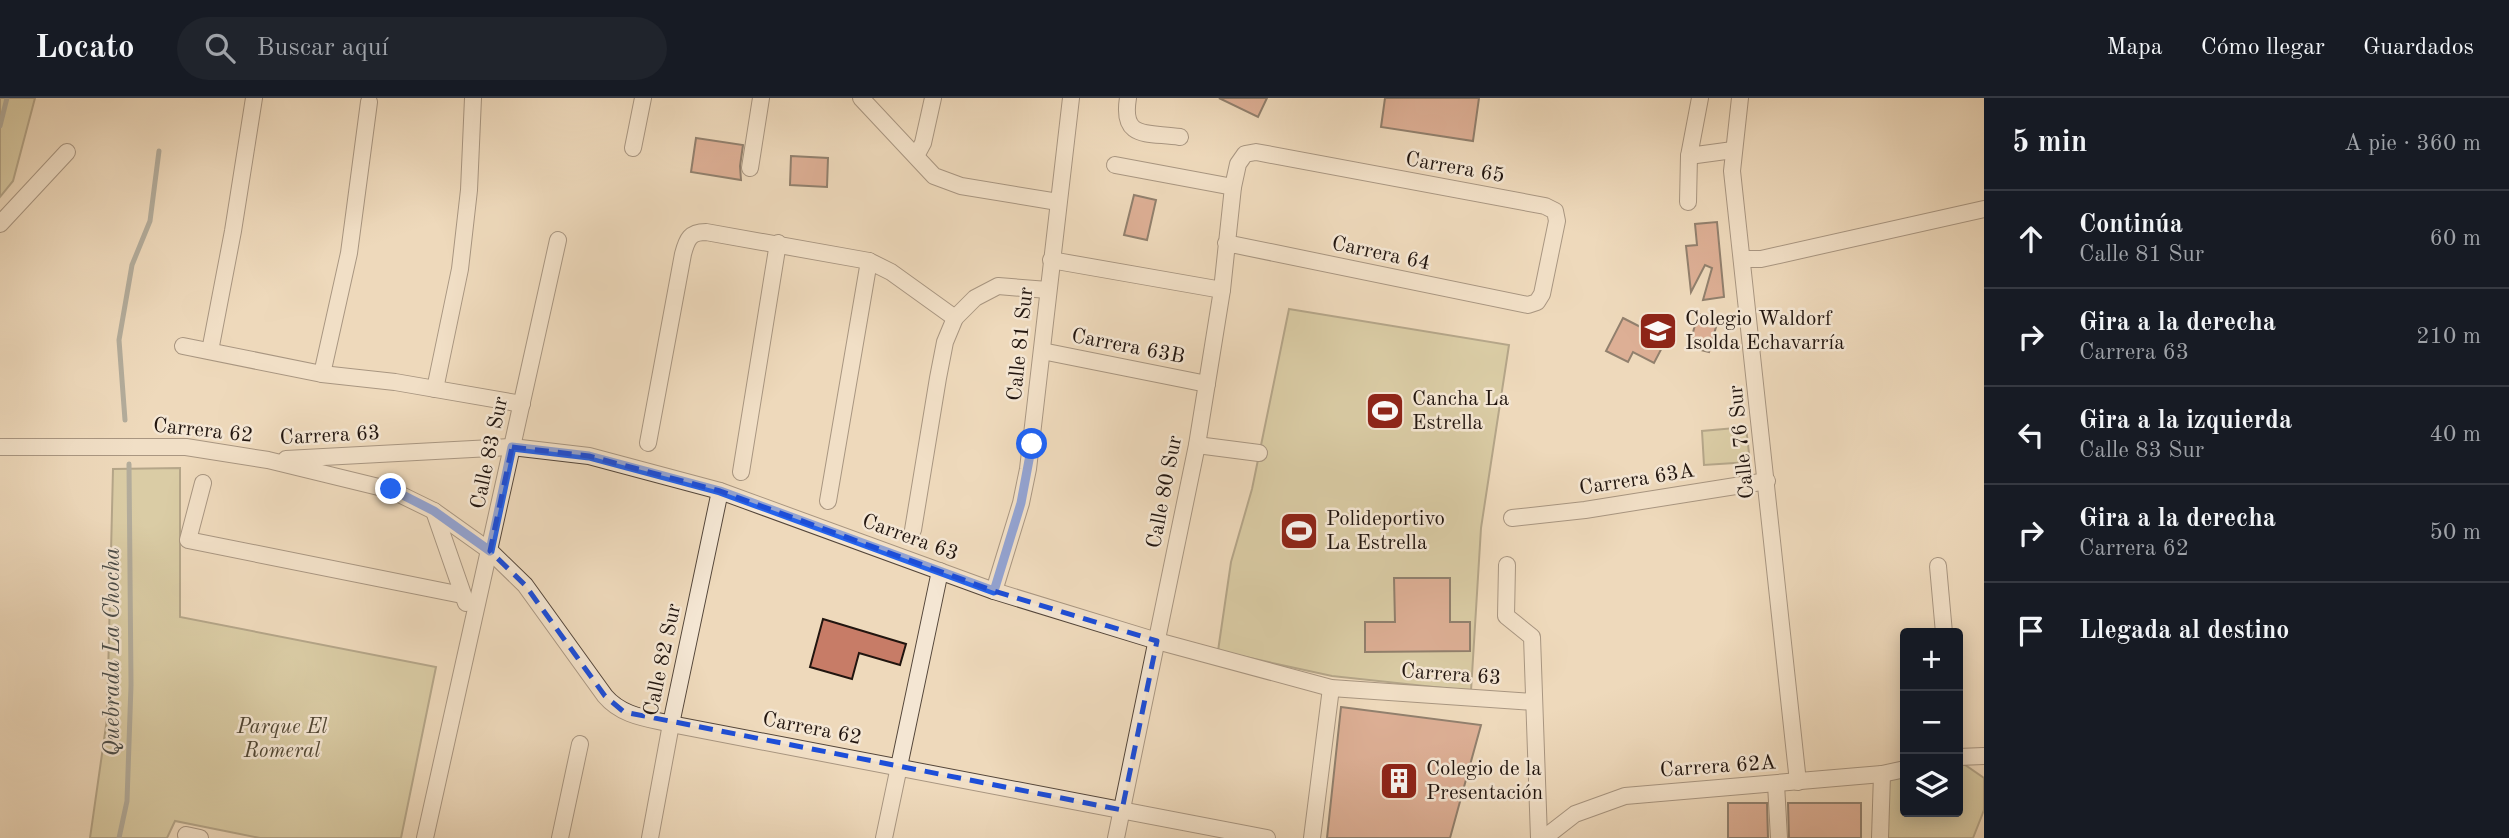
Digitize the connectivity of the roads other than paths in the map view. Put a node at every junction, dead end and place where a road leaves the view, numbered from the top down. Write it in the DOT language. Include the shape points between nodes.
graph roads {
  1 [pos="254,98"];
  2 [pos="473,98"];
  3 [pos="643,98"];
  4 [pos="761,98"];
  5 [pos="861,98"];
  6 [pos="933,98"];
  7 [pos="1070,98"];
  8 [pos="1128,98"];
  9 [pos="1700,98"];
  10 [pos="1740,98"];
  11 [pos="369,102"];
  12 [pos="1180,137"];
  13 [pos="633,148"];
  14 [pos="1733,150"];
  15 [pos="67,152"];
  16 [pos="1245,154"];
  17 [pos="916,156"];
  18 [pos="1689,156"];
  19 [pos="1115,164"];
  20 [pos="750,168"];
  21 [pos="1233,187"];
  22 [pos="1058,202"];
  23 [pos="1688,202"];
  24 [pos="1984,209"];
  25 [pos="0,224"];
  26 [pos="558,240"];
  27 [pos="778,243"];
  28 [pos="1226,243"];
  29 [pos="1743,259"];
  30 [pos="1051,260"];
  31 [pos="869,261"];
  32 [pos="1048,290"];
  33 [pos="1222,290"];
  34 [pos="1528,305"];
  35 [pos="955,318"];
  36 [pos="184,346"];
  37 [pos="210,351"];
  38 [pos="1042,351"];
  39 [pos="322,373"];
  40 [pos="1207,384"];
  41 [pos="435,389"];
  42 [pos="522,404"];
  43 [pos="648,443"];
  44 [pos="1197,445"];
  45 [pos="0,447"];
  46 [pos="512,447"];
  47 [pos="1259,453"];
  48 [pos="268,460"];
  49 [pos="741,472"];
  50 [pos="1767,481"];
  51 [pos="203,484"];
  52 [pos="720,491"];
  53 [pos="828,501"];
  54 [pos="434,511"];
  55 [pos="1512,518"];
  56 [pos="914,530"];
  57 [pos="490,551"];
  58 [pos="1507,565"];
  59 [pos="1938,566"];
  60 [pos="940,571"];
  61 [pos="994,591"];
  62 [pos="462,594"];
  63 [pos="474,621"];
  64 [pos="1944,628"];
  65 [pos="1157,641"];
  66 [pos="1331,688"];
  67 [pos="1534,702"];
  68 [pos="671,724"];
  69 [pos="580,744"];
  70 [pos="1984,756"];
  71 [pos="1963,757"];
  72 [pos="899,768"];
  73 [pos="1900,770"];
  74 [pos="1882,774"];
  75 [pos="1798,782"];
  76 [pos="1776,784"];
  77 [pos="1122,810"];
  78 [pos="425,838"];
  79 [pos="560,838"];
  80 [pos="650,838"];
  81 [pos="884,838"];
  82 [pos="1116,838"];
  83 [pos="1267,838"];
  84 [pos="1312,838"];
  85 [pos="1542,838"];
  86 [pos="1779,838"];
  87 [pos="1881,838"];
  1 -- 37 [label="street"];
  2 -- 41 [label="street" via="460,269"];
  3 -- 13 [label="street"];
  4 -- 20 [label="street"];
  5 -- 17 [label="street"];
  6 -- 17 [label="street"];
  7 -- 22 [label="street, Calle 81 Sur"];
  8 -- 12 [label="street" via="1125,114 1134,130"];
  9 -- 18 [label="street"];
  10 -- 14 [label="street, Calle 76 Sur"];
  11 -- 39 [label="street" via="349,253"];
  14 -- 18 [label="street"];
  14 -- 29 [label="street, Calle 76 Sur"];
  15 -- 25 [label="street"];
  16 -- 21 [label="street, Calle 80 Sur"];
  16 -- 34 [label="street, Carrera 65" via="1256,152 1555,211 1557,221 1542,295"];
  17 -- 22 [label="street" via="934,176 961,186"];
  18 -- 23 [label="street"];
  19 -- 21 [label="street"];
  21 -- 28 [label="street, Calle 80 Sur"];
  22 -- 30 [label="street, Calle 81 Sur"];
  24 -- 29 [label="street" via="1761,259"];
  26 -- 42 [label="street, Calle 83 Sur"];
  27 -- 31 [label="street"];
  27 -- 43 [label="street" via="706,232 696,232 687,241"];
  27 -- 49 [label="street"];
  28 -- 33 [label="street, Calle 80 Sur"];
  28 -- 34 [label="street, Carrera 64"];
  29 -- 50 [label="street, Calle 76 Sur"];
  30 -- 32 [label="street, Calle 81 Sur"];
  30 -- 33 [label="street"];
  31 -- 35 [label="street"];
  31 -- 53 [label="street"];
  32 -- 35 [label="street" via="998,286 975,298"];
  32 -- 38 [label="street, Calle 81 Sur"];
  33 -- 40 [label="street, Calle 80 Sur"];
  35 -- 56 [label="street" via="937,378"];
  36 -- 37 [label="street"];
  37 -- 39 [label="street"];
  38 -- 40 [label="street, Carrera 63B"];
  38 -- 61 [label="street, Calle 81 Sur" via="1026,481"];
  39 -- 41 [label="street"];
  40 -- 44 [label="street, Calle 80 Sur"];
  41 -- 42 [label="street"];
  42 -- 46 [label="street, Calle 83 Sur"];
  44 -- 47 [label="street"];
  44 -- 65 [label="street, Calle 80 Sur"];
  45 -- 48 [label="street, Carrera 62" via="186,447"];
  46 -- 48 [label="street, Carrera 63"];
  46 -- 52 [label="street, Carrera 63" via="589,456"];
  46 -- 57 [label="street, Calle 83 Sur"];
  48 -- 54 [label="street, Carrera 62" via="391,489"];
  50 -- 55 [label="street, Carrera 63A"];
  50 -- 75 [label="street, Calle 76 Sur"];
  51 -- 62 [label="street" via="188,540"];
  52 -- 60 [label="street, Carrera 63"];
  52 -- 68 [label="street, Calle 82 Sur"];
  54 -- 57 [label="street, Carrera 62"];
  54 -- 62 [label="street"];
  57 -- 63 [label="street, Calle 83 Sur"];
  57 -- 68 [label="street, Carrera 62" via="525,586 615,707"];
  58 -- 67 [label="street" via="1506,616 1532,637"];
  59 -- 64 [label="street"];
  60 -- 61 [label="street, Carrera 63"];
  60 -- 72 [label="street"];
  61 -- 65 [label="street, Carrera 63"];
  62 -- 63 [label="street"];
  63 -- 78 [label="street, Calle 83 Sur"];
  65 -- 66 [label="street, Carrera 63"];
  65 -- 77 [label="street, Calle 80 Sur"];
  66 -- 67 [label="street, Carrera 63"];
  66 -- 84 [label="street"];
  67 -- 85 [label="street"];
  68 -- 72 [label="street, Carrera 62"];
  68 -- 80 [label="street, Calle 82 Sur"];
  69 -- 79 [label="street"];
  70 -- 71 [label="street"];
  72 -- 77 [label="street, Carrera 62"];
  72 -- 81 [label="street"];
  73 -- 74 [label="street, Carrera 62A"];
  74 -- 75 [label="street, Carrera 62A"];
  74 -- 87 [label="street"];
  75 -- 76 [label="street, Carrera 62A"];
  76 -- 85 [label="street, Carrera 62A" via="1625,796 1575,814"];
  76 -- 86 [label="street"];
  77 -- 82 [label="street, Calle 80 Sur"];
  77 -- 83 [label="street, Carrera 62"];
}
